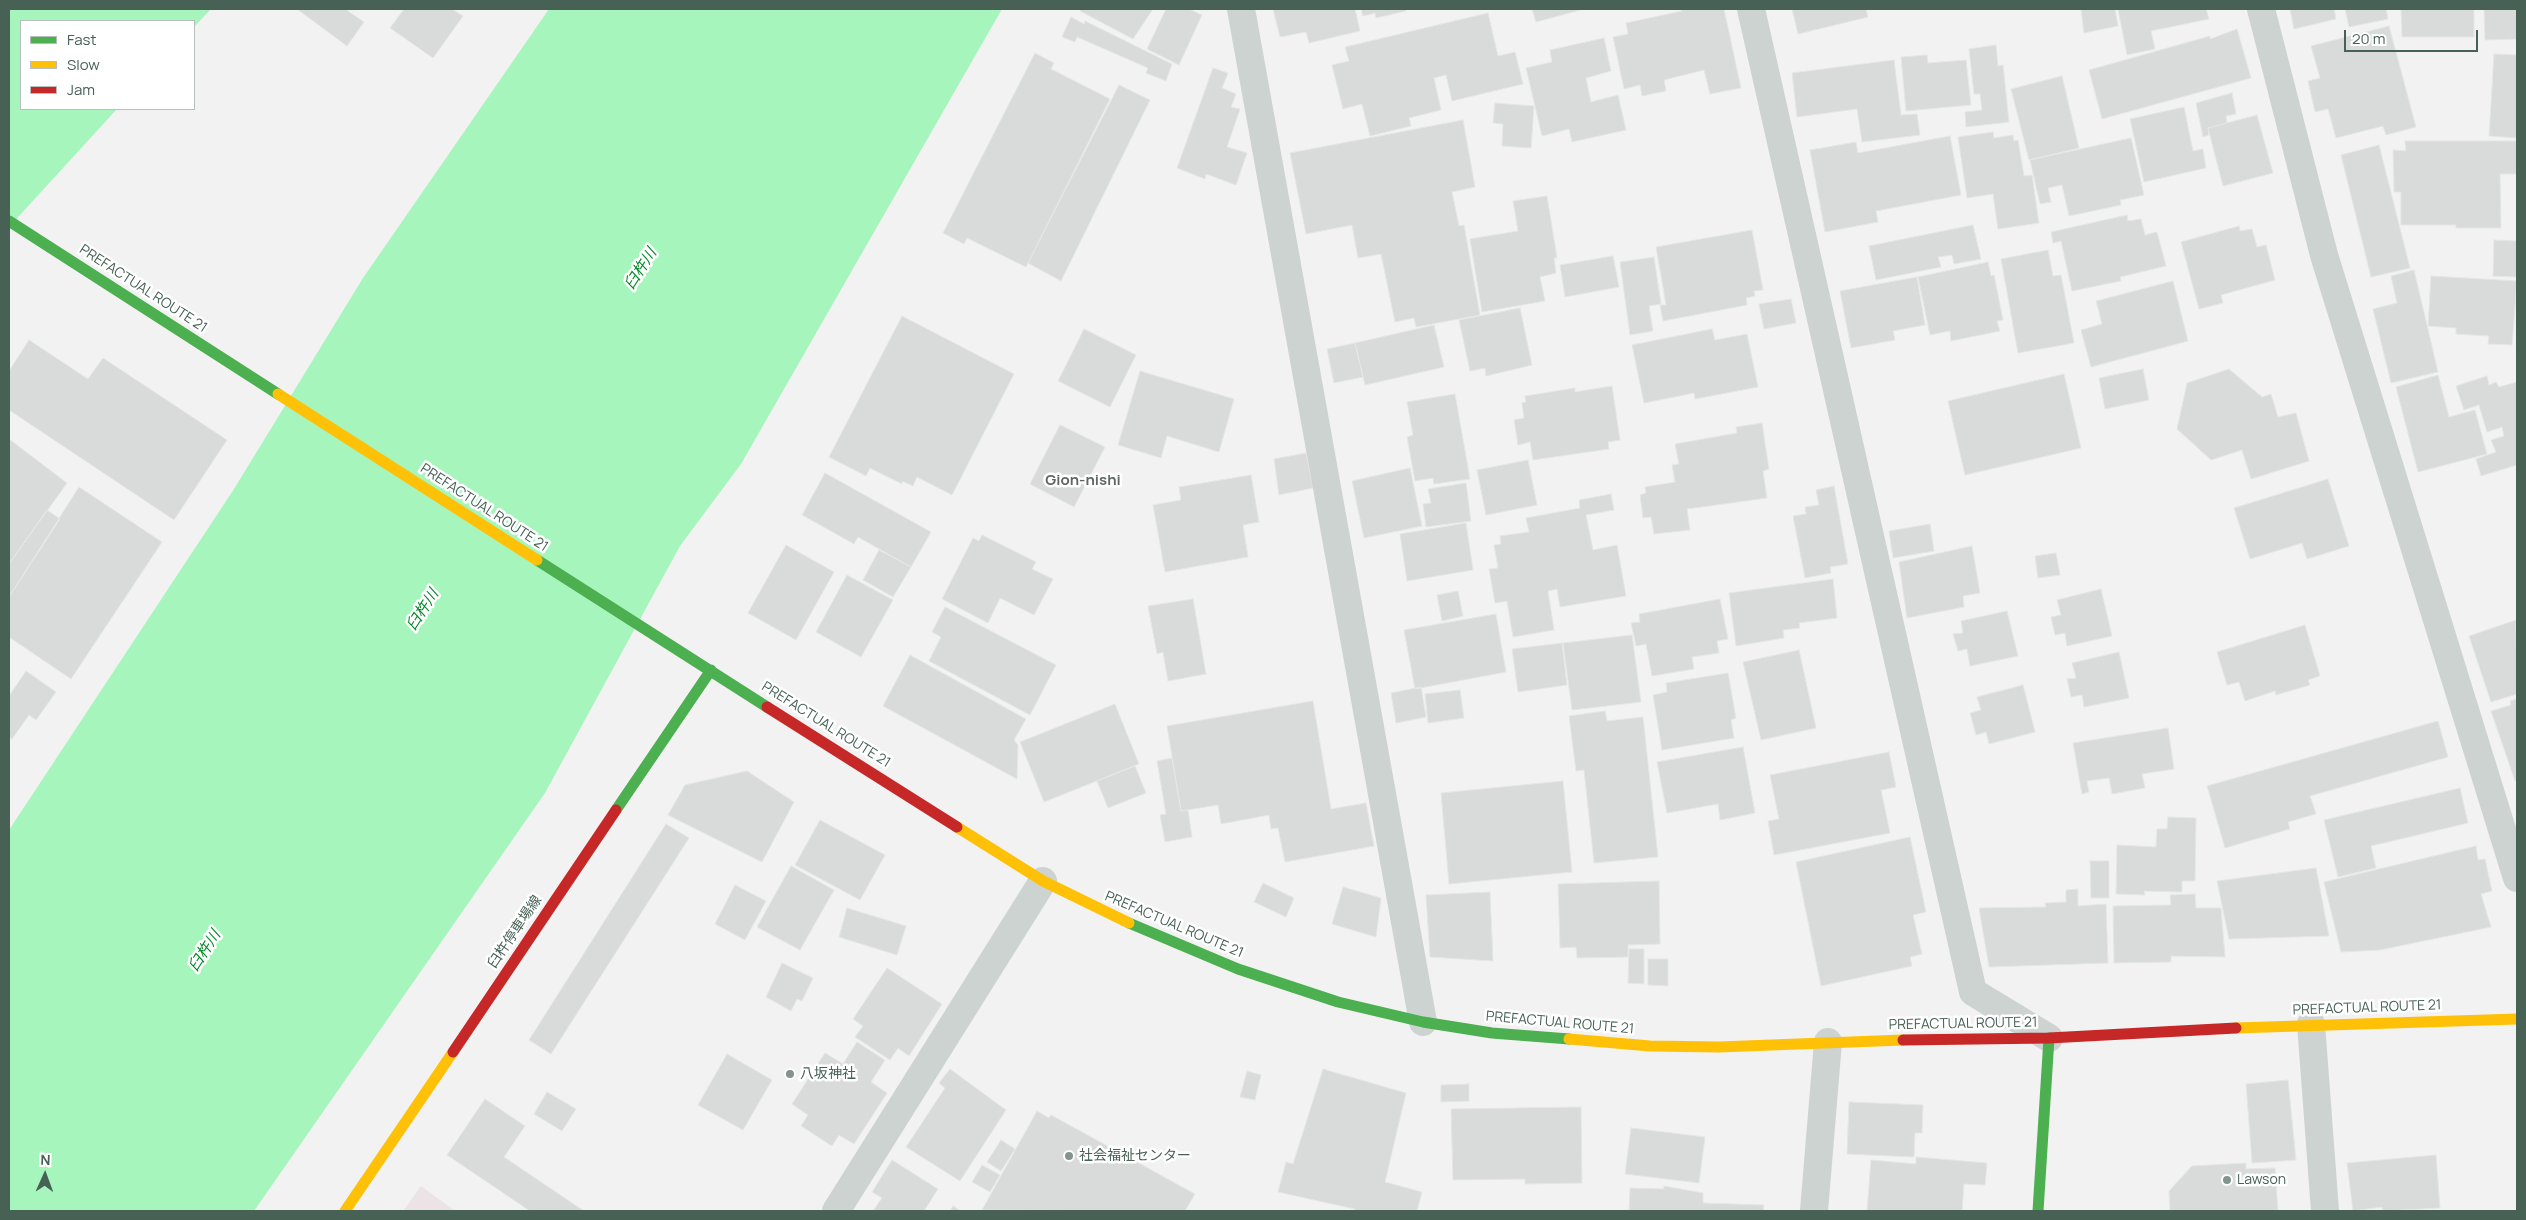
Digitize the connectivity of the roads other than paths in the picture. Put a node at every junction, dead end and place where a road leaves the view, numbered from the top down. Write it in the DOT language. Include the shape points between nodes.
graph roads {
  1 [pos="1241,9"];
  2 [pos="1751,9"];
  3 [pos="2261,9"];
  4 [pos="9,221"];
  5 [pos="711,670"];
  6 [pos="2517,878"];
  7 [pos="1043,881"];
  8 [pos="2517,1019"];
  9 [pos="1423,1022"];
  10 [pos="2311,1024"];
  11 [pos="2049,1038"];
  12 [pos="1828,1042"];
  13 [pos="345,1211"];
  14 [pos="836,1211"];
  15 [pos="1814,1211"];
  16 [pos="2038,1211"];
  17 [pos="2325,1211"];
  1 -- 9 [label="street"];
  2 -- 11 [label="street" via="1973,992"];
  3 -- 6 [label="street" via="2324,255"];
  4 -- 5 [label="main road, PREFACTUAL ROUTE 21"];
  5 -- 7 [label="main road, PREFACTUAL ROUTE 21"];
  5 -- 13 [label="main road, 臼杵停車場線"];
  7 -- 9 [label="main road, PREFACTUAL ROUTE 21" via="1140,928 1238,969 1338,1002"];
  7 -- 14 [label="street"];
  8 -- 10 [label="main road, PREFACTUAL ROUTE 21"];
  9 -- 12 [label="main road, PREFACTUAL ROUTE 21" via="1492,1033 1650,1046 1719,1047"];
  10 -- 11 [label="main road, PREFACTUAL ROUTE 21"];
  10 -- 17 [label="street"];
  11 -- 12 [label="main road, PREFACTUAL ROUTE 21"];
  11 -- 16 [label="main road"];
  12 -- 15 [label="street"];
}
